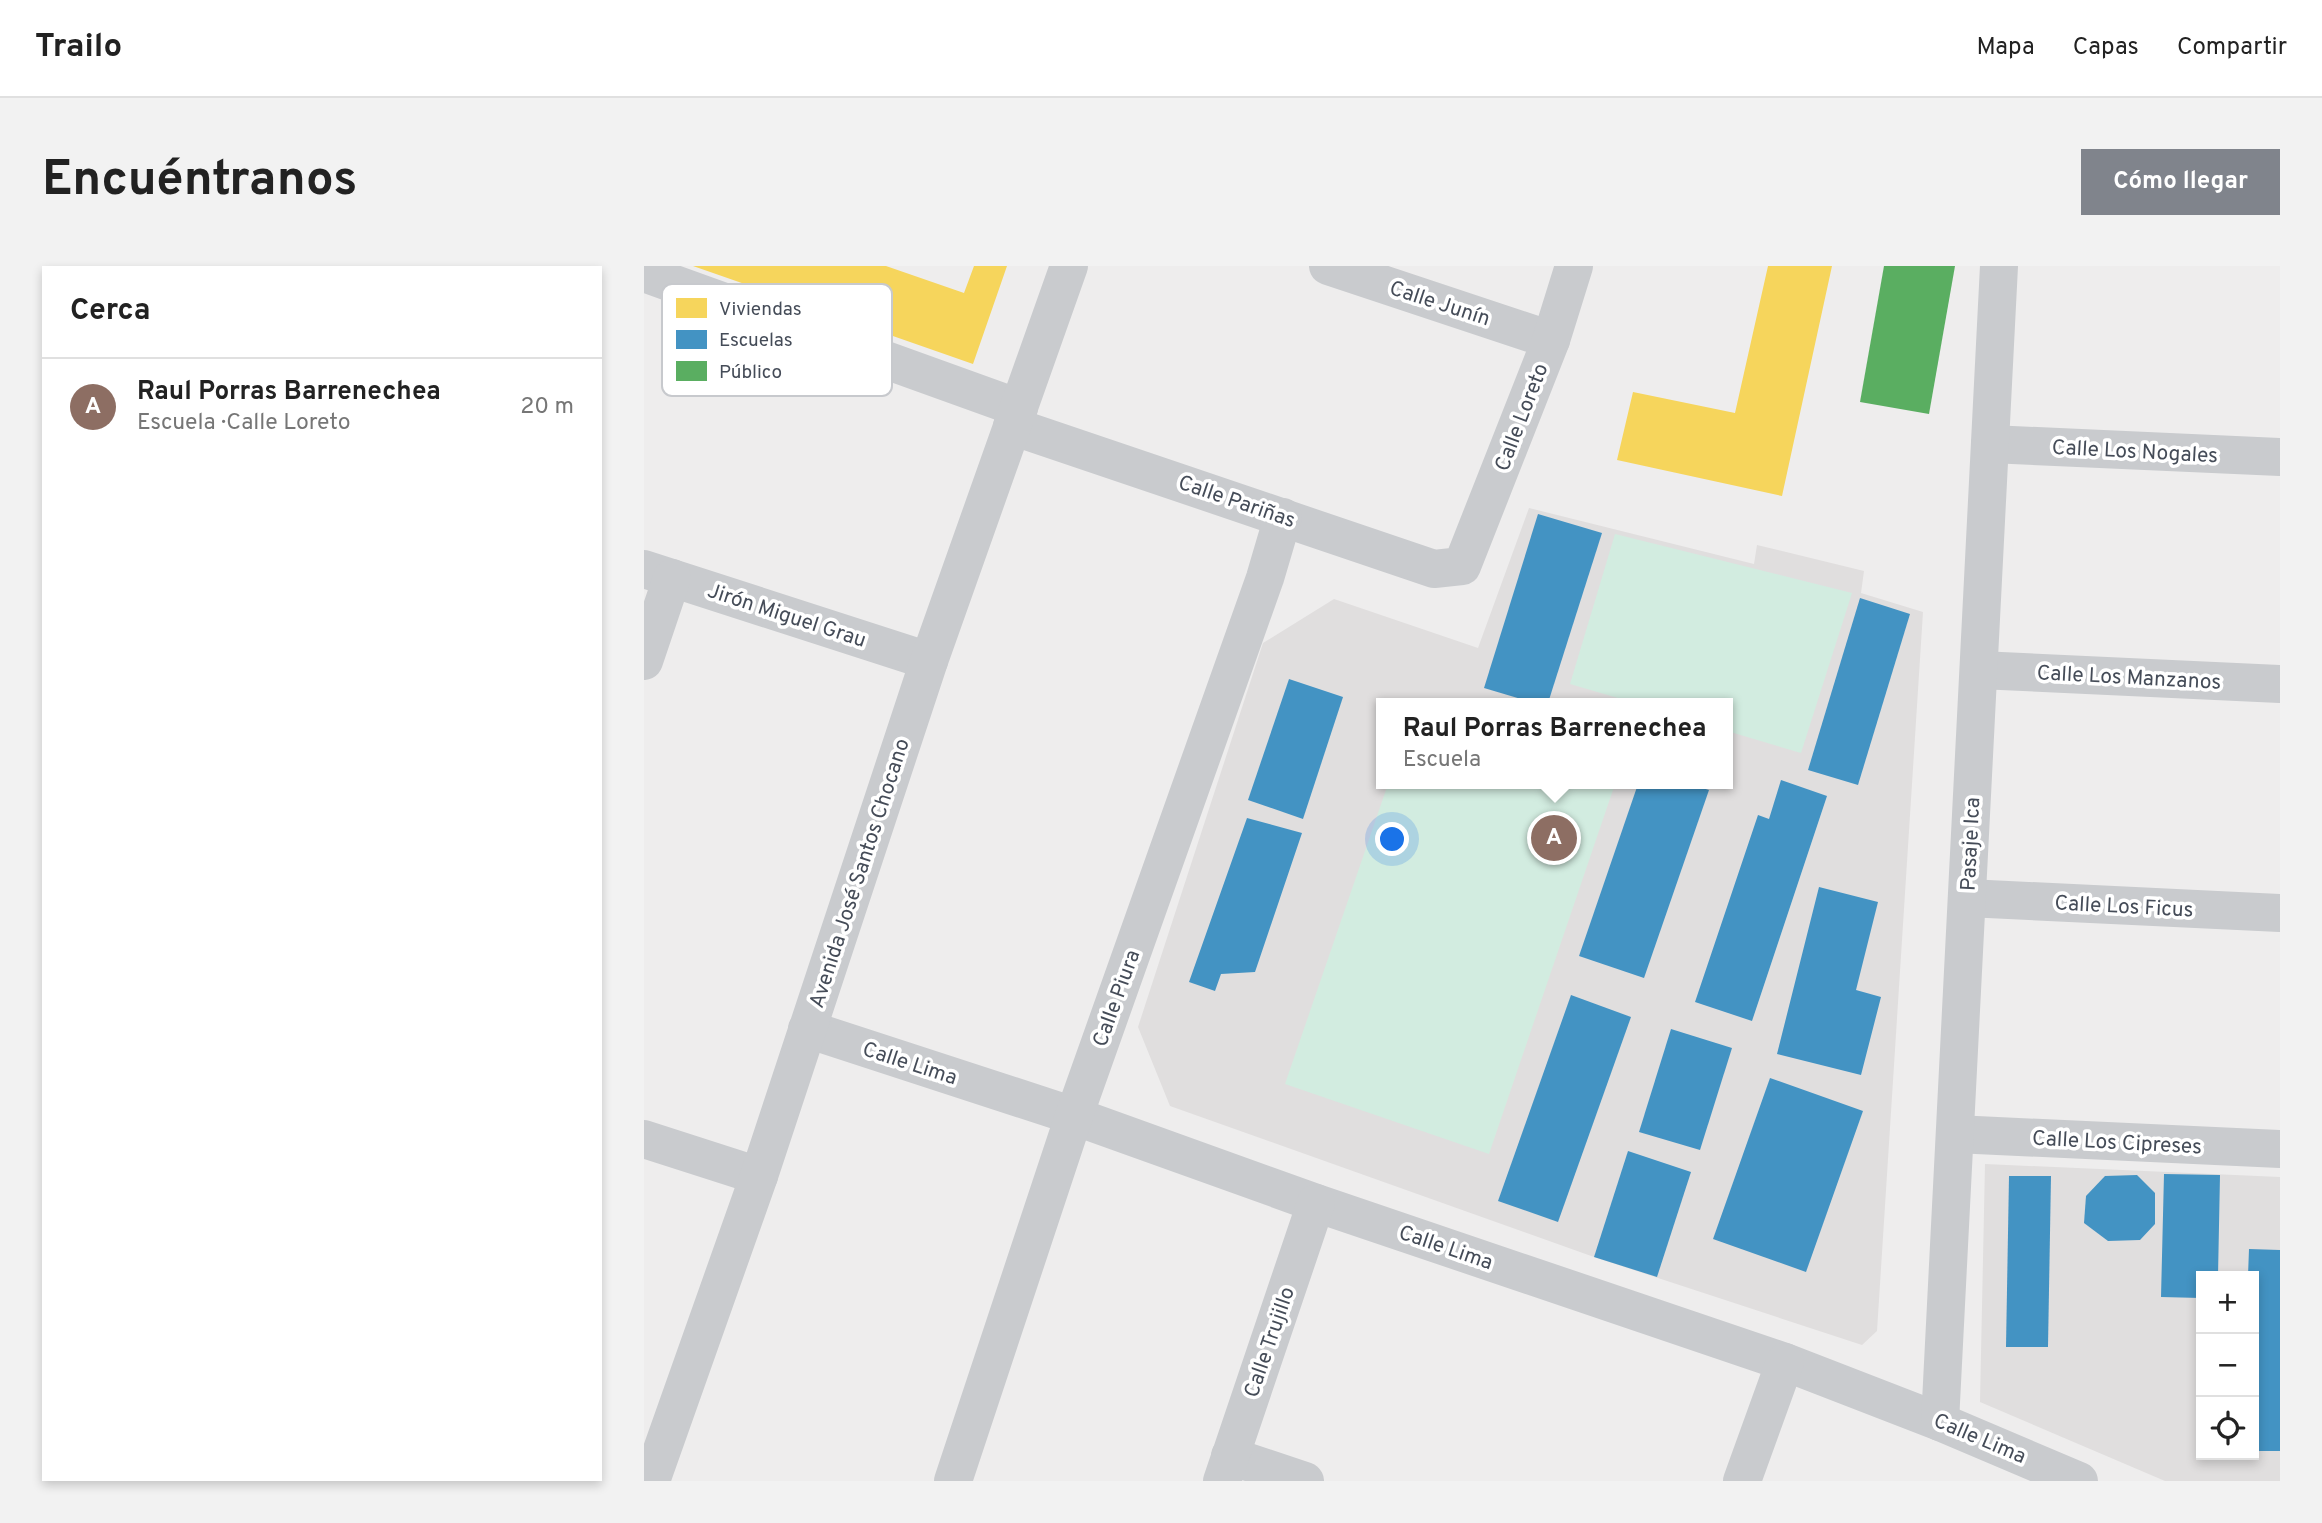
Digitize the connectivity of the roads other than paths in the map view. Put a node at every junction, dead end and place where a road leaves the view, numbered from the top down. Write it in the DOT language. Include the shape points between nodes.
graph roads {
  1 [pos="1069,266"];
  2 [pos="1328,266"];
  3 [pos="1574,266"];
  4 [pos="1999,266"];
  5 [pos="644,273"];
  6 [pos="672,284"];
  7 [pos="1551,340"];
  8 [pos="892,369"];
  9 [pos="1016,417"];
  10 [pos="1990,444"];
  11 [pos="2280,457"];
  12 [pos="1283,517"];
  13 [pos="1462,566"];
  14 [pos="658,573"];
  15 [pos="644,661"];
  16 [pos="929,661"];
  17 [pos="1979,670"];
  18 [pos="2280,684"];
  19 [pos="1967,898"];
  20 [pos="2280,913"];
  21 [pos="807,1029"];
  22 [pos="1074,1116"];
  23 [pos="1955,1134"];
  24 [pos="644,1139"];
  25 [pos="2280,1149"];
  26 [pos="759,1176"];
  27 [pos="1316,1203"];
  28 [pos="1785,1362"];
  29 [pos="1940,1422"];
  30 [pos="2016,1468"];
  31 [pos="1226,1469"];
  32 [pos="651,1481"];
  33 [pos="953,1481"];
  34 [pos="1305,1481"];
  35 [pos="1742,1481"];
  36 [pos="2079,1481"];
  1 -- 9 [label="street, Avenida José Santos Chocano"];
  2 -- 7 [label="street, Calle Junín"];
  3 -- 7 [label="street, Calle Loreto"];
  4 -- 10 [label="street, Pasaje Ica"];
  5 -- 6 [label="street, Calle Pariñas"];
  7 -- 13 [label="street, Calle Loreto"];
  8 -- 9 [label="street, Calle Pariñas"];
  9 -- 12 [label="street, Calle Pariñas"];
  9 -- 16 [label="street, Avenida José Santos Chocano"];
  10 -- 11 [label="street, Calle Los Nogales"];
  10 -- 17 [label="street, Pasaje Ica"];
  12 -- 13 [label="street, Calle Pariñas" via="1434,569"];
  12 -- 22 [label="street, Calle Piura"];
  14 -- 15 [label="street"];
  14 -- 16 [label="street, Jirón Miguel Grau"];
  16 -- 21 [label="street, Avenida José Santos Chocano"];
  17 -- 18 [label="street, Calle Los Manzanos"];
  17 -- 19 [label="street, Pasaje Ica"];
  19 -- 20 [label="street, Calle Los Ficus"];
  19 -- 23 [label="street, Pasaje Ica"];
  21 -- 22 [label="street, Calle Lima"];
  21 -- 26 [label="street, Avenida José Santos Chocano"];
  22 -- 27 [label="street, Calle Lima"];
  22 -- 33 [label="street, Calle Piura"];
  23 -- 25 [label="street, Calle Los Cipreses"];
  23 -- 29 [label="street, Pasaje Ica"];
  24 -- 26 [label="street"];
  26 -- 32 [label="street, Avenida José Santos Chocano"];
  27 -- 28 [label="street, Calle Lima"];
  27 -- 31 [label="street, Calle Trujillo"];
  28 -- 29 [label="street, Calle Lima"];
  28 -- 35 [label="street"];
  29 -- 30 [label="street, Calle Lima"];
  30 -- 36 [label="street, Calle Lima"];
  31 -- 34 [label="street"];
}
